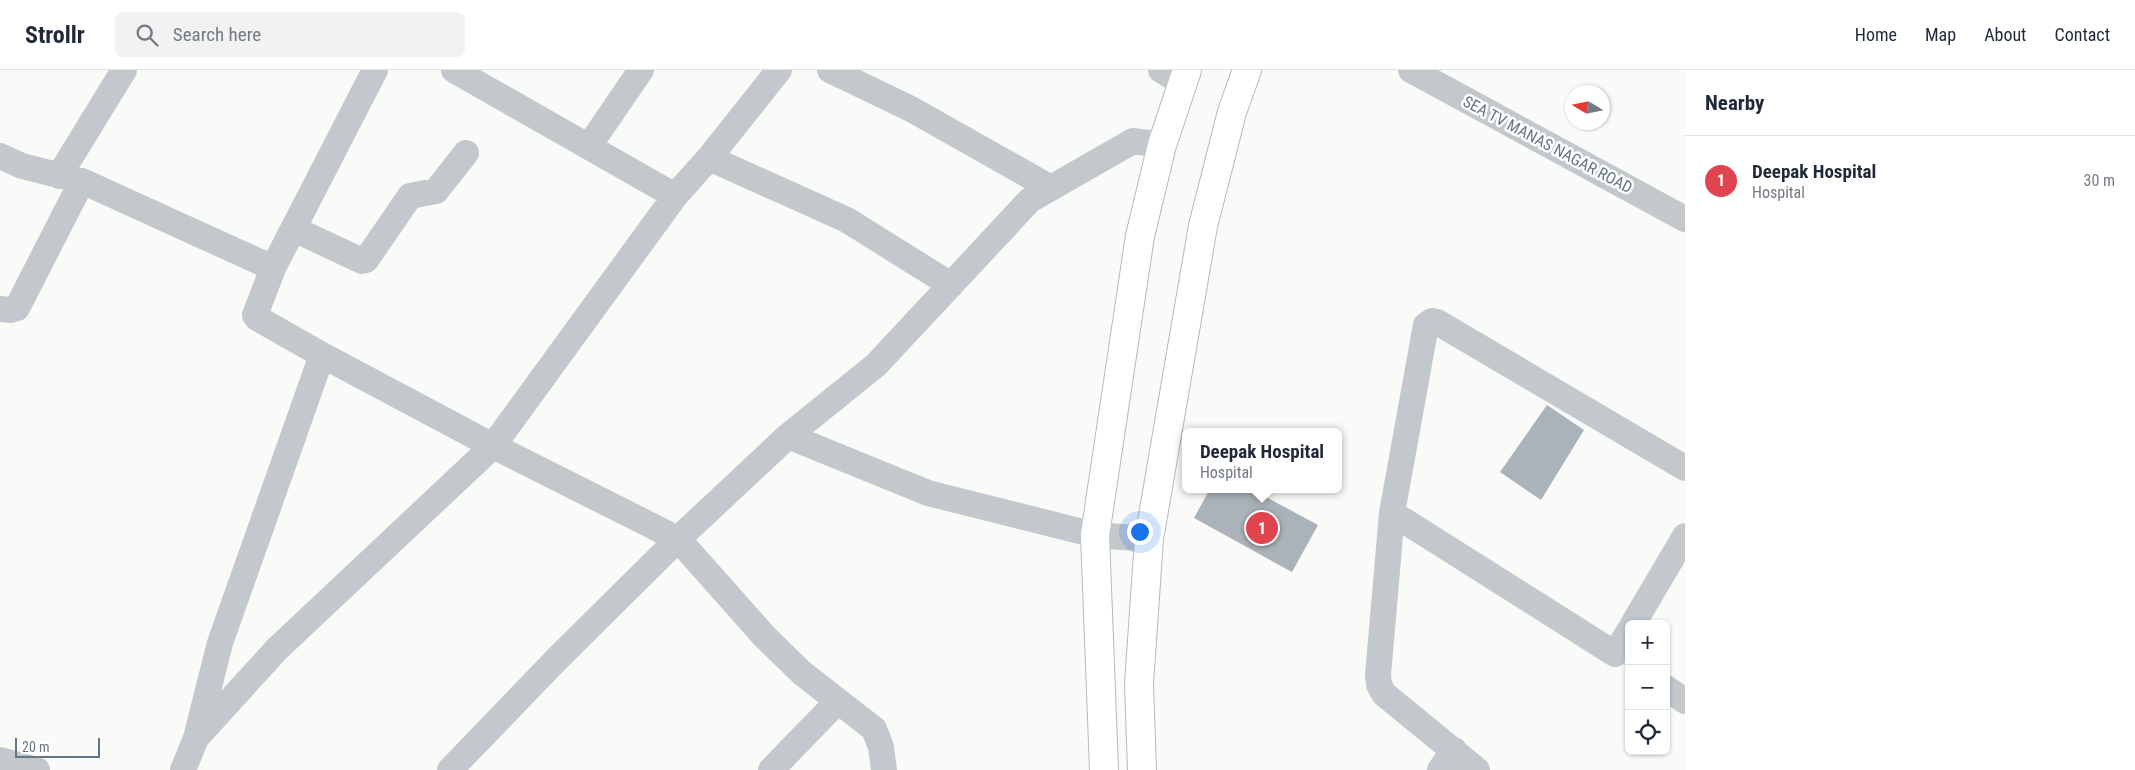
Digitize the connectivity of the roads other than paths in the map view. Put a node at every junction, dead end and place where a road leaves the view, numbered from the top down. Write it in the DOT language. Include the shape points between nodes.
graph roads {
  1 [pos="124,70"];
  2 [pos="375,70"];
  3 [pos="454,70"];
  4 [pos="641,70"];
  5 [pos="779,70"];
  6 [pos="830,70"];
  7 [pos="1247,70"];
  8 [pos="1410,70"];
  9 [pos="1177,74"];
  10 [pos="1162,145"];
  11 [pos="589,146"];
  12 [pos="466,153"];
  13 [pos="0,156"];
  14 [pos="709,158"];
  15 [pos="71,179"];
  16 [pos="1051,188"];
  17 [pos="675,196"];
  18 [pos="1685,219"];
  19 [pos="294,229"];
  20 [pos="273,268"];
  21 [pos="951,285"];
  22 [pos="0,309"];
  23 [pos="322,355"];
  24 [pos="788,436"];
  25 [pos="492,446"];
  26 [pos="1685,468"];
  27 [pos="1392,513"];
  28 [pos="1095,534"];
  29 [pos="1685,536"];
  30 [pos="678,539"];
  31 [pos="1149,539"];
  32 [pos="1635,620"];
  33 [pos="1622,659"];
  34 [pos="1670,691"];
  35 [pos="838,701"];
  36 [pos="1685,701"];
  37 [pos="196,738"];
  38 [pos="0,760"];
  39 [pos="1447,760"];
  40 [pos="37,770"];
  41 [pos="183,770"];
  42 [pos="450,770"];
  43 [pos="771,770"];
  44 [pos="884,770"];
  45 [pos="1104,770"];
  46 [pos="1142,770"];
  47 [pos="1477,770"];
  1 -- 15 [label="street"];
  2 -- 19 [label="street"];
  3 -- 11 [label="street"];
  4 -- 11 [label="street"];
  5 -- 14 [label="street"];
  6 -- 16 [label="street" via="911,109"];
  7 -- 31 [label="main road" via="1232,112 1203,226"];
  8 -- 18 [label="street, SEA TV MANAS NAGAR ROAD"];
  9 -- 10 [label="main road"];
  10 -- 16 [label="street" via="1133,141"];
  10 -- 28 [label="main road" via="1140,236"];
  11 -- 17 [label="street"];
  12 -- 19 [label="street" via="436,191 410,196 366,260 362,261"];
  13 -- 15 [label="street" via="22,166"];
  14 -- 17 [label="street"];
  14 -- 21 [label="street" via="847,220"];
  15 -- 20 [label="street"];
  15 -- 22 [label="street" via="16,308"];
  16 -- 21 [label="street" via="1030,200"];
  17 -- 25 [label="street"];
  19 -- 20 [label="street"];
  20 -- 23 [label="street" via="256,311 257,318"];
  21 -- 24 [label="street" via="876,366"];
  23 -- 25 [label="street"];
  23 -- 37 [label="street" via="220,643"];
  24 -- 28 [label="street" via="928,493"];
  24 -- 30 [label="street"];
  25 -- 30 [label="street"];
  25 -- 37 [label="street" via="278,649"];
  26 -- 27 [label="street" via="1432,321 1426,326"];
  27 -- 33 [label="street"];
  27 -- 39 [label="street" via="1379,685"];
  28 -- 31 [label="street"];
  28 -- 45 [label="main road"];
  29 -- 32 [label="street"];
  30 -- 35 [label="street" via="765,637 802,673"];
  30 -- 42 [label="street"];
  31 -- 46 [label="main road" via="1139,684"];
  34 -- 36 [label="street"];
  35 -- 43 [label="street"];
  35 -- 44 [label="street" via="874,729 881,746"];
  37 -- 41 [label="street"];
  38 -- 40 [label="street"];
  39 -- 47 [label="street"];
}
